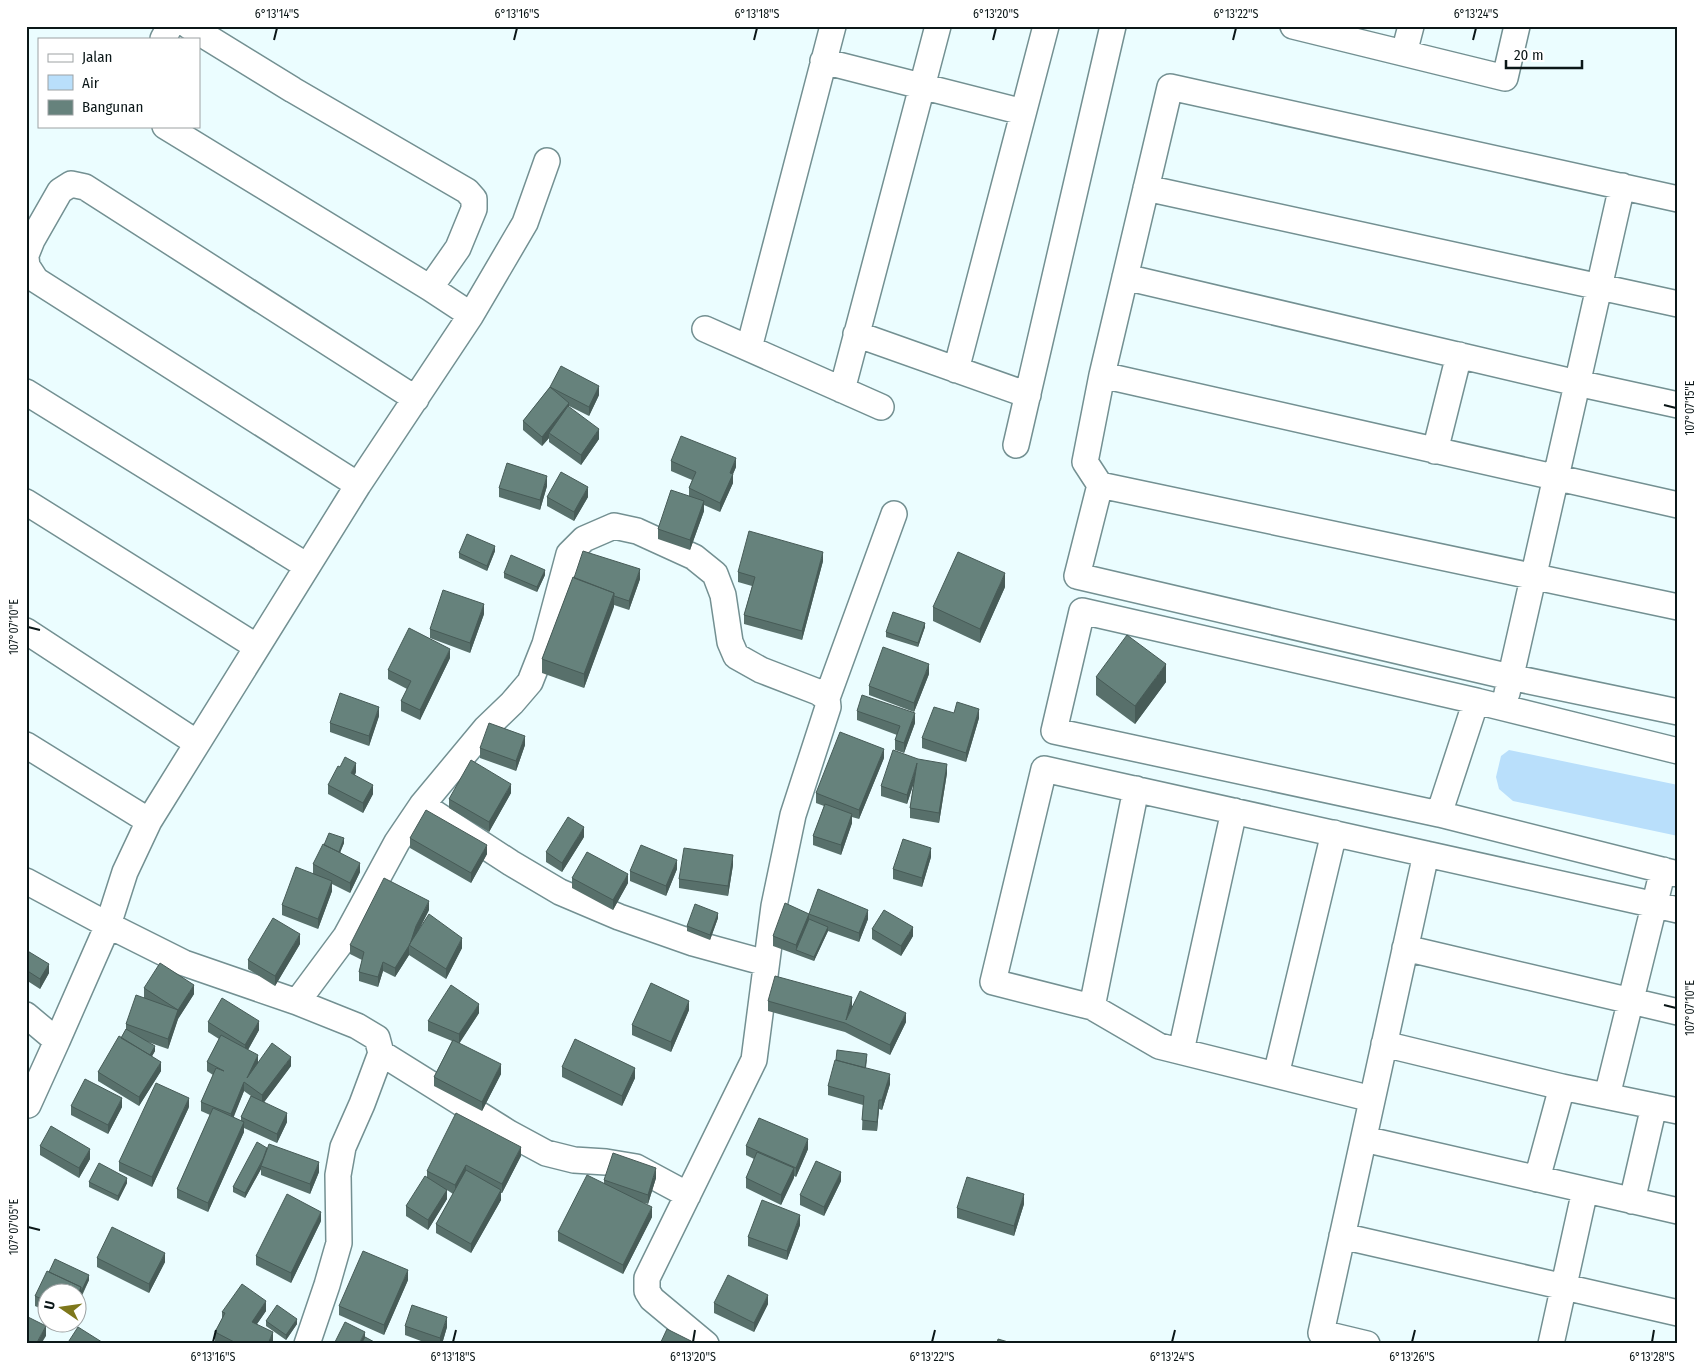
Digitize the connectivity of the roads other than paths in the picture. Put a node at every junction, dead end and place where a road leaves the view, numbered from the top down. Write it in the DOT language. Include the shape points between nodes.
graph roads {
  1 [pos="170,26"];
  2 [pos="189,26"];
  3 [pos="833,26"];
  4 [pos="938,26"];
  5 [pos="1046,26"];
  6 [pos="1113,26"];
  7 [pos="1410,26"];
  8 [pos="1517,26"];
  9 [pos="1301,27"];
  10 [pos="164,38"];
  11 [pos="1404,53"];
  12 [pos="824,62"];
  13 [pos="922,86"];
  14 [pos="1023,112"];
  15 [pos="168,128"];
  16 [pos="547,161"];
  17 [pos="1622,186"];
  18 [pos="1146,188"];
  19 [pos="1678,199"];
  20 [pos="26,257"];
  21 [pos="1126,277"];
  22 [pos="1600,286"];
  23 [pos="430,288"];
  24 [pos="1678,304"];
  25 [pos="471,315"];
  26 [pos="705,329"];
  27 [pos="856,334"];
  28 [pos="749,348"];
  29 [pos="1459,356"];
  30 [pos="956,370"];
  31 [pos="1102,375"];
  32 [pos="1577,383"];
  33 [pos="842,390"];
  34 [pos="26,392"];
  35 [pos="1028,395"];
  36 [pos="416,399"];
  37 [pos="1678,405"];
  38 [pos="881,407"];
  39 [pos="1016,445"];
  40 [pos="1435,450"];
  41 [pos="1556,478"];
  42 [pos="358,485"];
  43 [pos="1100,485"];
  44 [pos="26,502"];
  45 [pos="1678,505"];
  46 [pos="894,514"];
  47 [pos="307,566"];
  48 [pos="1533,576"];
  49 [pos="1678,607"];
  50 [pos="26,631"];
  51 [pos="257,647"];
  52 [pos="1510,677"];
  53 [pos="827,698"];
  54 [pos="1476,701"];
  55 [pos="1504,707"];
  56 [pos="1678,712"];
  57 [pos="197,744"];
  58 [pos="26,745"];
  59 [pos="1678,751"];
  60 [pos="1136,789"];
  61 [pos="422,805"];
  62 [pos="1234,811"];
  63 [pos="1439,814"];
  64 [pos="149,821"];
  65 [pos="1334,833"];
  66 [pos="1426,854"];
  67 [pos="1670,872"];
  68 [pos="26,881"];
  69 [pos="1666,907"];
  70 [pos="108,926"];
  71 [pos="1405,948"];
  72 [pos="766,962"];
  73 [pos="1630,1001"];
  74 [pos="297,1002"];
  75 [pos="1092,1007"];
  76 [pos="1678,1012"];
  77 [pos="26,1015"];
  78 [pos="57,1041"];
  79 [pos="1384,1044"];
  80 [pos="1181,1051"];
  81 [pos="381,1053"];
  82 [pos="1276,1075"];
  83 [pos="1562,1088"];
  84 [pos="1607,1096"];
  85 [pos="1372,1099"];
  86 [pos="27,1106"];
  87 [pos="1654,1106"];
  88 [pos="1678,1111"];
  89 [pos="1364,1139"];
  90 [pos="1537,1179"];
  91 [pos="1585,1190"];
  92 [pos="688,1195"];
  93 [pos="1632,1201"];
  94 [pos="1678,1211"];
  95 [pos="1342,1236"];
  96 [pos="1563,1286"];
  97 [pos="1678,1313"];
  98 [pos="307,1344"];
  99 [pos="706,1344"];
  100 [pos="1367,1344"];
  101 [pos="1551,1344"];
  1 -- 10 [label="street"];
  2 -- 23 [label="street" via="467,191 474,199 474,209 458,248"];
  3 -- 12 [label="street"];
  4 -- 13 [label="street"];
  5 -- 14 [label="street"];
  6 -- 35 [label="street"];
  7 -- 11 [label="street"];
  8 -- 11 [label="street" via="1505,78"];
  9 -- 11 [label="street"];
  12 -- 13 [label="street"];
  12 -- 28 [label="street"];
  13 -- 14 [label="street"];
  13 -- 27 [label="street"];
  14 -- 30 [label="street"];
  15 -- 23 [label="street"];
  16 -- 25 [label="street" via="525,223"];
  17 -- 18 [label="street" via="1170,87"];
  17 -- 19 [label="street"];
  17 -- 22 [label="street"];
  18 -- 21 [label="street"];
  18 -- 22 [label="street"];
  20 -- 36 [label="street" via="60,190 72,184 84,187"];
  20 -- 42 [label="street" via="27,266 36,280"];
  21 -- 29 [label="street"];
  21 -- 31 [label="street"];
  22 -- 24 [label="street"];
  22 -- 32 [label="street"];
  23 -- 25 [label="street"];
  25 -- 36 [label="street"];
  26 -- 28 [label="street"];
  27 -- 30 [label="street"];
  27 -- 33 [label="street"];
  28 -- 33 [label="street"];
  29 -- 32 [label="street"];
  29 -- 40 [label="street"];
  30 -- 35 [label="street"];
  31 -- 40 [label="street"];
  31 -- 43 [label="street" via="1085,462"];
  32 -- 37 [label="street"];
  32 -- 41 [label="street"];
  33 -- 38 [label="street"];
  34 -- 47 [label="street"];
  35 -- 39 [label="street"];
  36 -- 42 [label="street"];
  40 -- 41 [label="street"];
  41 -- 45 [label="street"];
  41 -- 48 [label="street"];
  42 -- 47 [label="street"];
  43 -- 48 [label="street"];
  43 -- 52 [label="street" via="1077,576"];
  44 -- 51 [label="street"];
  46 -- 53 [label="street"];
  47 -- 51 [label="street"];
  48 -- 49 [label="street"];
  48 -- 52 [label="street"];
  50 -- 57 [label="street"];
  51 -- 57 [label="street"];
  52 -- 55 [label="street"];
  52 -- 56 [label="street"];
  53 -- 61 [label="street" via="736,656 730,642 724,596 715,574 694,557 638,531 614,526 584,539 569,554 545,644 530,682 486,728"];
  53 -- 72 [label="street" via="828,707 793,815"];
  54 -- 55 [label="street"];
  54 -- 63 [label="street"];
  54 -- 63 [label="street" via="1082,611 1054,730"];
  55 -- 59 [label="street"];
  57 -- 64 [label="street"];
  58 -- 64 [label="street"];
  60 -- 62 [label="street"];
  60 -- 75 [label="street"];
  60 -- 75 [label="street" via="1044,769 993,982"];
  61 -- 72 [label="street" via="560,892 693,943"];
  61 -- 74 [label="street" via="397,842 346,936"];
  62 -- 65 [label="street"];
  62 -- 80 [label="street"];
  63 -- 67 [label="street"];
  64 -- 70 [label="street" via="126,872"];
  65 -- 66 [label="street"];
  65 -- 82 [label="street"];
  66 -- 69 [label="street"];
  66 -- 71 [label="street"];
  67 -- 69 [label="street"];
  68 -- 70 [label="street"];
  69 -- 73 [label="street"];
  70 -- 74 [label="street" via="184,963"];
  70 -- 78 [label="street"];
  71 -- 73 [label="street"];
  71 -- 79 [label="street"];
  72 -- 92 [label="street" via="754,1060"];
  73 -- 76 [label="street"];
  73 -- 84 [label="street"];
  74 -- 81 [label="street" via="358,1026 377,1038"];
  75 -- 80 [label="street" via="1160,1046"];
  77 -- 78 [label="street"];
  78 -- 86 [label="street"];
  79 -- 83 [label="street"];
  79 -- 85 [label="street"];
  80 -- 82 [label="street"];
  81 -- 92 [label="street" via="546,1153 574,1160 636,1167"];
  81 -- 98 [label="street" via="343,1147 338,1175 339,1243"];
  82 -- 85 [label="street"];
  83 -- 84 [label="street"];
  83 -- 90 [label="street"];
  84 -- 87 [label="street"];
  85 -- 89 [label="street"];
  87 -- 88 [label="street"];
  87 -- 93 [label="street"];
  89 -- 90 [label="street"];
  89 -- 95 [label="street"];
  90 -- 91 [label="street"];
  91 -- 93 [label="street"];
  91 -- 96 [label="street"];
  92 -- 99 [label="street" via="647,1278 647,1291 652,1299"];
  93 -- 94 [label="street"];
  95 -- 96 [label="street"];
  95 -- 100 [label="street" via="1321,1333"];
  96 -- 97 [label="street"];
  96 -- 101 [label="street"];
}
